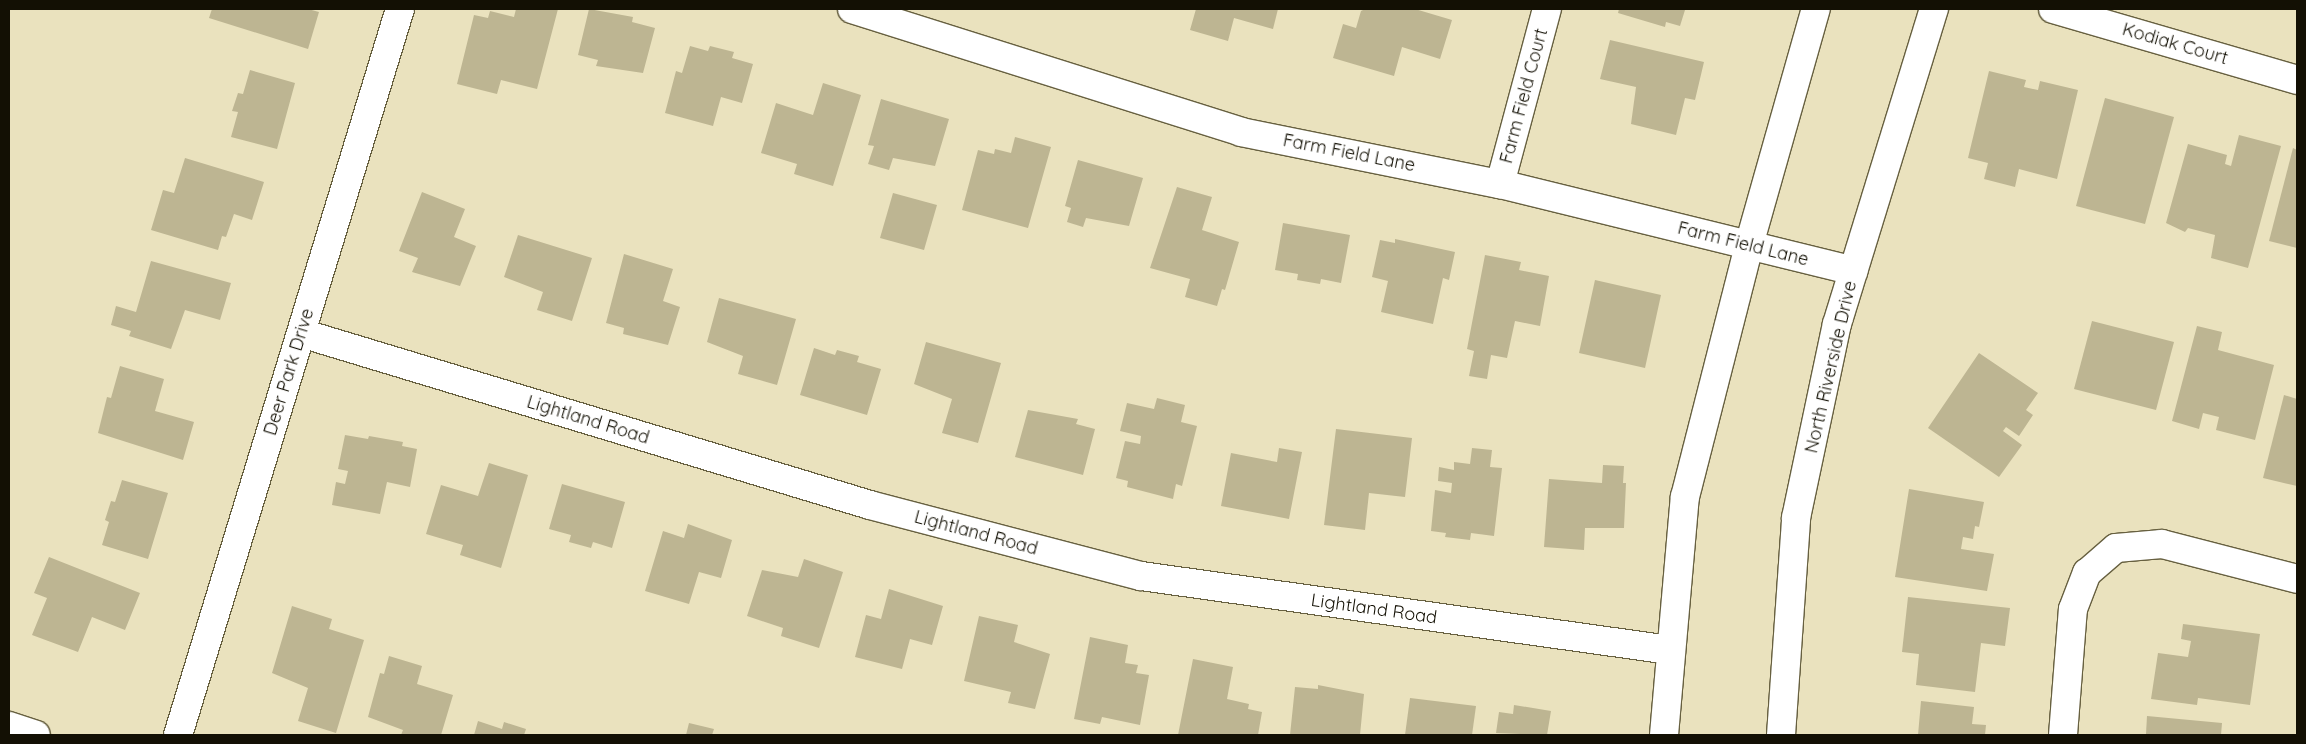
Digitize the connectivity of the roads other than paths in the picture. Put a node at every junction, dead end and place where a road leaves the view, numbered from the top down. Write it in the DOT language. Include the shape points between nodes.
graph roads {
  1 [pos="400,9"];
  2 [pos="852,9"];
  3 [pos="1547,9"];
  4 [pos="1816,9"];
  5 [pos="1934,9"];
  6 [pos="2053,9"];
  7 [pos="2297,80"];
  8 [pos="1500,184"];
  9 [pos="1749,245"];
  10 [pos="1853,271"];
  11 [pos="301,333"];
  12 [pos="2297,579"];
  13 [pos="1670,650"];
  14 [pos="9,726"];
  15 [pos="36,735"];
  16 [pos="178,735"];
  17 [pos="1664,735"];
  18 [pos="1781,735"];
  19 [pos="2063,735"];
  1 -- 11 [label="street, Deer Park Drive"];
  2 -- 8 [label="street, Farm Field Lane" via="1241,132"];
  3 -- 8 [label="street, Farm Field Court"];
  4 -- 9 [label="street"];
  5 -- 10 [label="street, North Riverside Drive"];
  6 -- 7 [label="street, Kodiak Court"];
  8 -- 9 [label="street, Farm Field Lane"];
  9 -- 10 [label="street, Farm Field Lane"];
  9 -- 13 [label="street" via="1685,497"];
  10 -- 18 [label="street, North Riverside Drive" via="1837,324 1796,518"];
  11 -- 13 [label="street, Lightland Road" via="870,505 1141,576"];
  11 -- 16 [label="street, Deer Park Drive"];
  12 -- 19 [label="street" via="2162,544 2116,548 2087,573 2073,609"];
  13 -- 17 [label="street"];
  14 -- 15 [label="street"];
}
